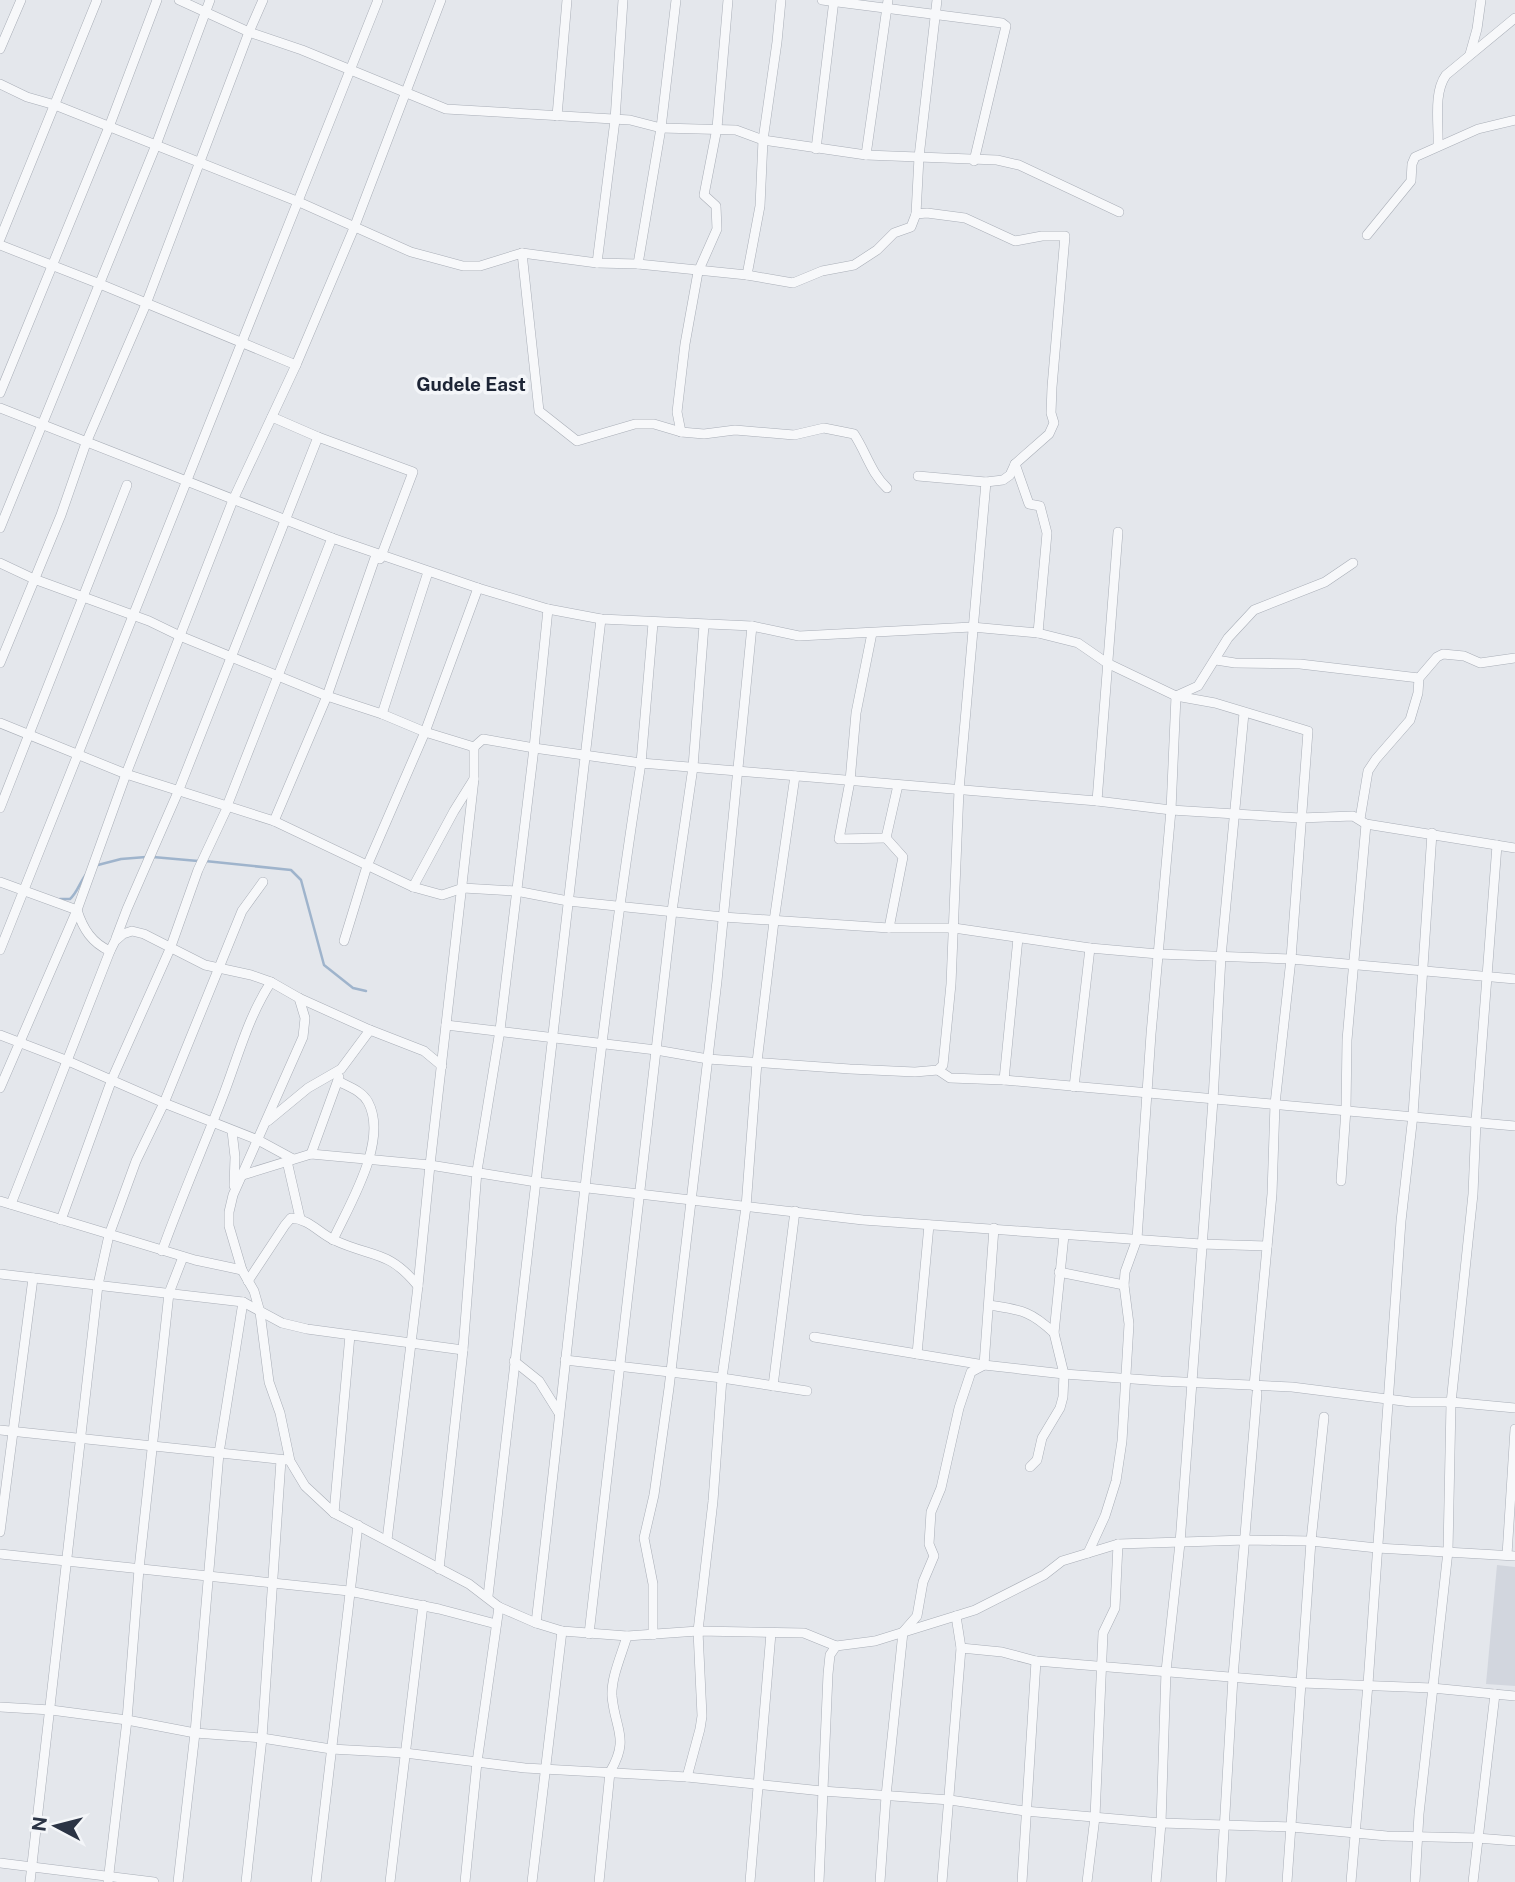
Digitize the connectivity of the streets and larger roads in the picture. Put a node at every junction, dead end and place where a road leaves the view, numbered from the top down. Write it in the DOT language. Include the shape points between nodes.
graph roads {
  1 [pos="21,0"];
  2 [pos="97,0"];
  3 [pos="157,0"];
  4 [pos="179,0"];
  5 [pos="209,0"];
  6 [pos="263,0"];
  7 [pos="378,0"];
  8 [pos="442,0"];
  9 [pos="567,0"];
  10 [pos="623,0"];
  11 [pos="676,0"];
  12 [pos="728,0"];
  13 [pos="780,0"];
  14 [pos="822,0"];
  15 [pos="937,0"];
  16 [pos="1481,0"];
  17 [pos="834,1"];
  18 [pos="888,4"];
  19 [pos="205,10"];
  20 [pos="935,15"];
  21 [pos="1515,18"];
  22 [pos="249,32"];
  23 [pos="0,50"];
  24 [pos="1469,55"];
  25 [pos="350,70"];
  26 [pos="0,83"];
  27 [pos="405,91"];
  28 [pos="55,105"];
  29 [pos="558,116"];
  30 [pos="615,120"];
  31 [pos="1515,120"];
  32 [pos="109,127"];
  33 [pos="661,128"];
  34 [pos="717,128"];
  35 [pos="763,140"];
  36 [pos="156,145"];
  37 [pos="1438,146"];
  38 [pos="816,149"];
  39 [pos="866,156"];
  40 [pos="919,157"];
  41 [pos="974,161"];
  42 [pos="198,164"];
  43 [pos="299,202"];
  44 [pos="1119,212"];
  45 [pos="916,214"];
  46 [pos="354,228"];
  47 [pos="1367,235"];
  48 [pos="0,239"];
  49 [pos="0,245"];
  50 [pos="522,253"];
  51 [pos="597,263"];
  52 [pos="638,264"];
  53 [pos="52,265"];
  54 [pos="698,272"];
  55 [pos="747,275"];
  56 [pos="100,284"];
  57 [pos="146,304"];
  58 [pos="243,343"];
  59 [pos="296,365"];
  60 [pos="0,393"];
  61 [pos="0,408"];
  62 [pos="272,417"];
  63 [pos="43,423"];
  64 [pos="681,432"];
  65 [pos="318,437"];
  66 [pos="86,443"];
  67 [pos="1015,464"];
  68 [pos="918,476"];
  69 [pos="986,482"];
  70 [pos="187,483"];
  71 [pos="127,485"];
  72 [pos="887,488"];
  73 [pos="233,500"];
  74 [pos="285,520"];
  75 [pos="0,528"];
  76 [pos="1118,532"];
  77 [pos="332,538"];
  78 [pos="377,559"];
  79 [pos="1353,563"];
  80 [pos="0,564"];
  81 [pos="428,572"];
  82 [pos="34,579"];
  83 [pos="478,588"];
  84 [pos="84,598"];
  85 [pos="548,608"];
  86 [pos="131,615"];
  87 [pos="601,619"];
  88 [pos="653,622"];
  89 [pos="704,625"];
  90 [pos="752,626"];
  91 [pos="972,627"];
  92 [pos="1038,632"];
  93 [pos="872,633"];
  94 [pos="180,636"];
  95 [pos="231,656"];
  96 [pos="1515,658"];
  97 [pos="1216,660"];
  98 [pos="0,663"];
  99 [pos="1107,663"];
  100 [pos="279,676"];
  101 [pos="1419,678"];
  102 [pos="327,696"];
  103 [pos="1176,696"];
  104 [pos="1244,713"];
  105 [pos="382,714"];
  106 [pos="0,723"];
  107 [pos="425,732"];
  108 [pos="28,735"];
  109 [pos="474,747"];
  110 [pos="534,748"];
  111 [pos="77,754"];
  112 [pos="584,754"];
  113 [pos="641,762"];
  114 [pos="693,767"];
  115 [pos="738,769"];
  116 [pos="126,774"];
  117 [pos="795,776"];
  118 [pos="474,779"];
  119 [pos="850,781"];
  120 [pos="898,785"];
  121 [pos="959,790"];
  122 [pos="178,792"];
  123 [pos="1097,801"];
  124 [pos="227,807"];
  125 [pos="0,808"];
  126 [pos="1171,810"];
  127 [pos="1234,814"];
  128 [pos="1300,818"];
  129 [pos="275,821"];
  130 [pos="1363,821"];
  131 [pos="1432,833"];
  132 [pos="886,838"];
  133 [pos="1497,845"];
  134 [pos="1515,848"];
  135 [pos="367,866"];
  136 [pos="0,882"];
  137 [pos="263,882"];
  138 [pos="413,887"];
  139 [pos="463,888"];
  140 [pos="24,891"];
  141 [pos="516,891"];
  142 [pos="568,901"];
  143 [pos="619,905"];
  144 [pos="77,910"];
  145 [pos="672,911"];
  146 [pos="723,917"];
  147 [pos="774,921"];
  148 [pos="889,928"];
  149 [pos="954,928"];
  150 [pos="1018,939"];
  151 [pos="115,941"];
  152 [pos="344,941"];
  153 [pos="1090,948"];
  154 [pos="170,949"];
  155 [pos="0,950"];
  156 [pos="110,951"];
  157 [pos="1158,954"];
  158 [pos="1221,957"];
  159 [pos="1291,959"];
  160 [pos="1353,964"];
  161 [pos="219,970"];
  162 [pos="1422,970"];
  163 [pos="1487,976"];
  164 [pos="1515,979"];
  165 [pos="271,982"];
  166 [pos="299,998"];
  167 [pos="446,1025"];
  168 [pos="370,1030"];
  169 [pos="500,1030"];
  170 [pos="0,1035"];
  171 [pos="551,1038"];
  172 [pos="18,1043"];
  173 [pos="603,1044"];
  174 [pos="656,1050"];
  175 [pos="708,1059"];
  176 [pos="68,1061"];
  177 [pos="757,1062"];
  178 [pos="442,1066"];
  179 [pos="341,1069"];
  180 [pos="938,1070"];
  181 [pos="112,1079"];
  182 [pos="1004,1080"];
  183 [pos="338,1081"];
  184 [pos="1074,1087"];
  185 [pos="0,1088"];
  186 [pos="1148,1094"];
  187 [pos="1213,1100"];
  188 [pos="164,1103"];
  189 [pos="1275,1104"];
  190 [pos="1346,1109"];
  191 [pos="1413,1115"];
  192 [pos="213,1121"];
  193 [pos="1476,1121"];
  194 [pos="267,1122"];
  195 [pos="1515,1126"];
  196 [pos="232,1131"];
  197 [pos="258,1140"];
  198 [pos="311,1154"];
  199 [pos="290,1160"];
  200 [pos="370,1160"];
  201 [pos="429,1164"];
  202 [pos="477,1171"];
  203 [pos="243,1175"];
  204 [pos="1340,1181"];
  205 [pos="536,1182"];
  206 [pos="584,1186"];
  207 [pos="641,1194"];
  208 [pos="233,1195"];
  209 [pos="0,1201"];
  210 [pos="690,1201"];
  211 [pos="11,1204"];
  212 [pos="746,1207"];
  213 [pos="795,1211"];
  214 [pos="300,1218"];
  215 [pos="61,1220"];
  216 [pos="929,1225"];
  217 [pos="994,1228"];
  218 [pos="109,1235"];
  219 [pos="1064,1235"];
  220 [pos="1137,1239"];
  221 [pos="333,1240"];
  222 [pos="1201,1244"];
  223 [pos="1267,1246"];
  224 [pos="162,1251"];
  225 [pos="183,1257"];
  226 [pos="242,1270"];
  227 [pos="1059,1272"];
  228 [pos="0,1275"];
  229 [pos="33,1278"];
  230 [pos="248,1281"];
  231 [pos="1124,1285"];
  232 [pos="98,1286"];
  233 [pos="418,1286"];
  234 [pos="169,1293"];
  235 [pos="243,1302"];
  236 [pos="989,1305"];
  237 [pos="260,1312"];
  238 [pos="1054,1333"];
  239 [pos="350,1335"];
  240 [pos="814,1337"];
  241 [pos="411,1343"];
  242 [pos="463,1350"];
  243 [pos="917,1354"];
  244 [pos="565,1360"];
  245 [pos="514,1361"];
  246 [pos="984,1365"];
  247 [pos="619,1366"];
  248 [pos="1064,1374"];
  249 [pos="722,1378"];
  250 [pos="1127,1379"];
  251 [pos="1190,1383"];
  252 [pos="773,1386"];
  253 [pos="1255,1389"];
  254 [pos="807,1391"];
  255 [pos="1515,1408"];
  256 [pos="560,1414"];
  257 [pos="1324,1417"];
  258 [pos="1515,1429"];
  259 [pos="0,1430"];
  260 [pos="13,1431"];
  261 [pos="81,1438"];
  262 [pos="219,1453"];
  263 [pos="286,1460"];
  264 [pos="1030,1467"];
  265 [pos="334,1513"];
  266 [pos="358,1525"];
  267 [pos="0,1532"];
  268 [pos="387,1540"];
  269 [pos="1246,1540"];
  270 [pos="1311,1541"];
  271 [pos="1180,1543"];
  272 [pos="1118,1544"];
  273 [pos="1377,1548"];
  274 [pos="1448,1551"];
  275 [pos="1088,1553"];
  276 [pos="0,1554"];
  277 [pos="1511,1555"];
  278 [pos="67,1561"];
  279 [pos="139,1569"];
  280 [pos="439,1569"];
  281 [pos="209,1576"];
  282 [pos="273,1583"];
  283 [pos="349,1591"];
  284 [pos="488,1596"];
  285 [pos="423,1605"];
  286 [pos="499,1607"];
  287 [pos="956,1616"];
  288 [pos="536,1623"];
  289 [pos="496,1624"];
  290 [pos="562,1630"];
  291 [pos="698,1630"];
  292 [pos="903,1632"];
  293 [pos="771,1633"];
  294 [pos="589,1634"];
  295 [pos="653,1635"];
  296 [pos="627,1636"];
  297 [pos="836,1646"];
  298 [pos="961,1648"];
  299 [pos="1036,1661"];
  300 [pos="1102,1665"];
  301 [pos="1166,1671"];
  302 [pos="1233,1677"];
  303 [pos="1302,1683"];
  304 [pos="1368,1684"];
  305 [pos="1432,1688"];
  306 [pos="1495,1694"];
  307 [pos="1515,1696"];
  308 [pos="0,1707"];
  309 [pos="51,1710"];
  310 [pos="127,1720"];
  311 [pos="195,1733"];
  312 [pos="262,1738"];
  313 [pos="331,1749"];
  314 [pos="405,1753"];
  315 [pos="477,1762"];
  316 [pos="547,1769"];
  317 [pos="610,1772"];
  318 [pos="687,1777"];
  319 [pos="758,1783"];
  320 [pos="822,1791"];
  321 [pos="886,1796"];
  322 [pos="950,1800"];
  323 [pos="1026,1811"];
  324 [pos="1095,1817"];
  325 [pos="1161,1823"];
  326 [pos="1224,1825"];
  327 [pos="1292,1827"];
  328 [pos="1356,1833"];
  329 [pos="1418,1837"];
  330 [pos="1478,1838"];
  331 [pos="1515,1841"];
  332 [pos="0,1863"];
  333 [pos="32,1867"];
  334 [pos="109,1879"];
  335 [pos="30,1882"];
  336 [pos="154,1882"];
  337 [pos="178,1882"];
  338 [pos="246,1882"];
  339 [pos="316,1882"];
  340 [pos="390,1882"];
  341 [pos="464,1882"];
  342 [pos="532,1882"];
  343 [pos="599,1882"];
  344 [pos="750,1882"];
  345 [pos="818,1882"];
  346 [pos="880,1882"];
  347 [pos="942,1882"];
  348 [pos="1022,1882"];
  349 [pos="1087,1882"];
  350 [pos="1156,1882"];
  351 [pos="1221,1882"];
  352 [pos="1287,1882"];
  353 [pos="1351,1882"];
  354 [pos="1415,1882"];
  355 [pos="1473,1882"];
  1 -- 23 [label="street"];
  2 -- 28 [label="street"];
  3 -- 32 [label="street"];
  4 -- 19 [label="street"];
  5 -- 19 [label="street"];
  6 -- 22 [label="street"];
  7 -- 25 [label="street"];
  8 -- 27 [label="street"];
  9 -- 29 [label="street"];
  10 -- 30 [label="street"];
  11 -- 33 [label="street"];
  12 -- 34 [label="street"];
  13 -- 35 [label="street"];
  14 -- 17 [label="street"];
  15 -- 20 [label="street"];
  16 -- 24 [label="street"];
  17 -- 18 [label="street"];
  17 -- 38 [label="street"];
  18 -- 20 [label="street"];
  18 -- 39 [label="street"];
  19 -- 22 [label="street"];
  19 -- 36 [label="street"];
  20 -- 40 [label="street"];
  20 -- 41 [label="street" via="1006,26"];
  21 -- 24 [label="street"];
  22 -- 25 [label="street"];
  22 -- 42 [label="street"];
  24 -- 37 [label="street" via="1441,82"];
  25 -- 27 [label="street"];
  25 -- 43 [label="street"];
  26 -- 28 [label="street"];
  27 -- 29 [label="street" via="446,109"];
  27 -- 46 [label="street"];
  28 -- 32 [label="street"];
  28 -- 48 [label="street"];
  29 -- 30 [label="street"];
  30 -- 33 [label="street"];
  30 -- 51 [label="street"];
  31 -- 37 [label="street"];
  32 -- 36 [label="street"];
  32 -- 53 [label="street"];
  33 -- 34 [label="street"];
  33 -- 52 [label="street"];
  34 -- 35 [label="street"];
  34 -- 54 [label="street" via="704,195 716,206 717,229"];
  35 -- 38 [label="street"];
  35 -- 55 [label="street" via="760,206"];
  36 -- 42 [label="street"];
  36 -- 56 [label="street"];
  37 -- 47 [label="street" via="1415,157 1411,181"];
  38 -- 39 [label="street"];
  39 -- 40 [label="street"];
  40 -- 41 [label="street"];
  40 -- 45 [label="street"];
  41 -- 44 [label="street" via="1019,165"];
  42 -- 43 [label="street"];
  42 -- 57 [label="street"];
  43 -- 46 [label="street"];
  43 -- 58 [label="street"];
  45 -- 55 [label="street" via="911,227 894,233 854,265 793,283"];
  45 -- 67 [label="street" via="965,218 1015,241 1065,236 1052,387 1054,423 1049,434"];
  46 -- 50 [label="street" via="411,252 463,266 480,266"];
  46 -- 59 [label="street"];
  49 -- 53 [label="street"];
  50 -- 51 [label="street"];
  50 -- 64 [label="street" via="539,411 577,441 635,424"];
  51 -- 52 [label="street"];
  52 -- 54 [label="street"];
  53 -- 56 [label="street"];
  53 -- 60 [label="street"];
  54 -- 55 [label="street"];
  54 -- 64 [label="street" via="677,412"];
  56 -- 57 [label="street"];
  56 -- 63 [label="street"];
  57 -- 58 [label="street"];
  57 -- 66 [label="street"];
  58 -- 59 [label="street"];
  58 -- 70 [label="street"];
  59 -- 62 [label="street"];
  61 -- 63 [label="street"];
  62 -- 65 [label="street"];
  62 -- 73 [label="street"];
  63 -- 66 [label="street"];
  63 -- 75 [label="street"];
  64 -- 72 [label="street" via="794,435 824,428 854,434 876,478"];
  65 -- 74 [label="street"];
  65 -- 78 [label="street" via="413,471"];
  66 -- 70 [label="street"];
  66 -- 82 [label="street"];
  67 -- 69 [label="street" via="1003,480"];
  67 -- 92 [label="street" via="1029,504 1040,506 1047,533"];
  68 -- 69 [label="street"];
  69 -- 91 [label="street"];
  70 -- 73 [label="street"];
  70 -- 86 [label="street"];
  71 -- 84 [label="street"];
  73 -- 74 [label="street"];
  73 -- 94 [label="street"];
  74 -- 77 [label="street"];
  74 -- 95 [label="street"];
  76 -- 99 [label="street"];
  77 -- 78 [label="street"];
  77 -- 100 [label="street"];
  78 -- 81 [label="street"];
  78 -- 102 [label="street"];
  79 -- 97 [label="street" via="1325,582 1254,610 1228,638"];
  80 -- 82 [label="street"];
  81 -- 83 [label="street"];
  81 -- 105 [label="street"];
  82 -- 84 [label="street"];
  82 -- 98 [label="street"];
  83 -- 85 [label="street"];
  83 -- 107 [label="street"];
  84 -- 86 [label="street"];
  84 -- 108 [label="street"];
  85 -- 87 [label="street"];
  85 -- 110 [label="street"];
  86 -- 94 [label="street"];
  86 -- 111 [label="street"];
  87 -- 88 [label="street"];
  87 -- 112 [label="street"];
  88 -- 89 [label="street"];
  88 -- 113 [label="street"];
  89 -- 90 [label="street"];
  89 -- 114 [label="street"];
  90 -- 93 [label="street" via="799,636"];
  90 -- 115 [label="street"];
  91 -- 92 [label="street"];
  91 -- 93 [label="street"];
  91 -- 121 [label="street"];
  92 -- 99 [label="street" via="1078,643"];
  93 -- 119 [label="street" via="856,713"];
  94 -- 95 [label="street"];
  94 -- 116 [label="street"];
  95 -- 100 [label="street"];
  95 -- 122 [label="street"];
  96 -- 101 [label="street" via="1480,663 1443,654"];
  97 -- 101 [label="street"];
  97 -- 103 [label="street" via="1198,686"];
  99 -- 103 [label="street"];
  99 -- 123 [label="street"];
  100 -- 102 [label="street"];
  100 -- 124 [label="street"];
  101 -- 130 [label="street" via="1410,720 1368,771"];
  102 -- 105 [label="street"];
  102 -- 129 [label="street"];
  103 -- 104 [label="street"];
  103 -- 126 [label="street"];
  104 -- 127 [label="street"];
  104 -- 128 [label="street" via="1308,731"];
  105 -- 107 [label="street"];
  106 -- 108 [label="street"];
  107 -- 109 [label="street"];
  107 -- 135 [label="street"];
  108 -- 111 [label="street"];
  108 -- 125 [label="street"];
  109 -- 110 [label="street" via="483,739"];
  109 -- 118 [label="street"];
  110 -- 112 [label="street"];
  110 -- 141 [label="street"];
  111 -- 116 [label="street"];
  111 -- 140 [label="street"];
  112 -- 113 [label="street"];
  112 -- 142 [label="street"];
  113 -- 114 [label="street"];
  113 -- 143 [label="street"];
  114 -- 115 [label="street"];
  114 -- 145 [label="street"];
  115 -- 117 [label="street"];
  115 -- 146 [label="street"];
  116 -- 122 [label="street"];
  116 -- 144 [label="street"];
  117 -- 119 [label="street"];
  117 -- 147 [label="street"];
  118 -- 138 [label="street"];
  118 -- 139 [label="street"];
  119 -- 120 [label="street"];
  119 -- 132 [label="street" via="839,839"];
  120 -- 121 [label="street"];
  120 -- 132 [label="street"];
  121 -- 123 [label="street"];
  121 -- 149 [label="street"];
  122 -- 124 [label="street"];
  122 -- 151 [label="street"];
  123 -- 126 [label="street"];
  124 -- 129 [label="street"];
  124 -- 154 [label="street"];
  126 -- 127 [label="street"];
  126 -- 157 [label="street"];
  127 -- 128 [label="street"];
  127 -- 158 [label="street"];
  128 -- 130 [label="street" via="1332,815"];
  128 -- 159 [label="street"];
  129 -- 135 [label="street"];
  130 -- 131 [label="street"];
  130 -- 160 [label="street"];
  131 -- 133 [label="street"];
  131 -- 162 [label="street"];
  132 -- 148 [label="street" via="903,857"];
  133 -- 134 [label="street"];
  133 -- 163 [label="street"];
  135 -- 138 [label="street"];
  135 -- 152 [label="street"];
  136 -- 140 [label="street"];
  137 -- 161 [label="street" via="242,912"];
  138 -- 139 [label="street" via="442,895"];
  139 -- 141 [label="street"];
  139 -- 167 [label="street"];
  140 -- 144 [label="street"];
  140 -- 155 [label="street"];
  141 -- 142 [label="street"];
  141 -- 169 [label="street"];
  142 -- 143 [label="street"];
  142 -- 171 [label="street"];
  143 -- 145 [label="street"];
  143 -- 173 [label="street"];
  144 -- 156 [label="street" via="90,937"];
  144 -- 172 [label="street"];
  145 -- 146 [label="street"];
  145 -- 174 [label="street"];
  146 -- 147 [label="street"];
  146 -- 175 [label="street"];
  147 -- 148 [label="street"];
  147 -- 177 [label="street"];
  148 -- 149 [label="street"];
  149 -- 150 [label="street"];
  149 -- 180 [label="street" via="944,1058"];
  150 -- 153 [label="street"];
  150 -- 182 [label="street"];
  151 -- 154 [label="street" via="132,931"];
  151 -- 156 [label="street"];
  153 -- 157 [label="street"];
  153 -- 184 [label="street"];
  154 -- 161 [label="street"];
  154 -- 181 [label="street"];
  156 -- 176 [label="street"];
  157 -- 158 [label="street"];
  157 -- 186 [label="street"];
  158 -- 159 [label="street"];
  158 -- 187 [label="street"];
  159 -- 160 [label="street"];
  159 -- 189 [label="street"];
  160 -- 162 [label="street"];
  160 -- 190 [label="street"];
  161 -- 165 [label="street"];
  161 -- 188 [label="street"];
  162 -- 163 [label="street"];
  162 -- 191 [label="street"];
  163 -- 164 [label="street"];
  163 -- 193 [label="street"];
  165 -- 166 [label="street"];
  165 -- 192 [label="street" via="256,1005"];
  166 -- 168 [label="street"];
  166 -- 194 [label="street" via="305,1018 303,1037"];
  167 -- 169 [label="street"];
  167 -- 178 [label="street"];
  168 -- 178 [label="street" via="424,1051"];
  168 -- 179 [label="street"];
  169 -- 171 [label="street"];
  169 -- 202 [label="street"];
  170 -- 172 [label="street"];
  171 -- 173 [label="street"];
  171 -- 205 [label="street"];
  172 -- 176 [label="street"];
  172 -- 185 [label="street"];
  173 -- 174 [label="street"];
  173 -- 206 [label="street"];
  174 -- 175 [label="street"];
  174 -- 207 [label="street"];
  175 -- 177 [label="street"];
  175 -- 210 [label="street"];
  176 -- 181 [label="street"];
  176 -- 211 [label="street"];
  177 -- 180 [label="street"];
  177 -- 212 [label="street"];
  178 -- 201 [label="street"];
  179 -- 183 [label="street"];
  179 -- 194 [label="street" via="308,1088"];
  180 -- 182 [label="street" via="950,1078"];
  181 -- 188 [label="street"];
  181 -- 215 [label="street"];
  182 -- 184 [label="street"];
  183 -- 198 [label="street"];
  183 -- 200 [label="street" via="359,1091 368,1102 374,1118"];
  184 -- 186 [label="street"];
  186 -- 187 [label="street"];
  186 -- 220 [label="street"];
  187 -- 189 [label="street"];
  187 -- 222 [label="street"];
  188 -- 192 [label="street"];
  188 -- 218 [label="street" via="136,1161"];
  189 -- 190 [label="street"];
  189 -- 223 [label="street"];
  190 -- 191 [label="street"];
  190 -- 204 [label="street"];
  191 -- 193 [label="street"];
  191 -- 273 [label="street"];
  192 -- 196 [label="street"];
  192 -- 224 [label="street"];
  193 -- 195 [label="street"];
  193 -- 274 [label="street" via="1451,1403"];
  194 -- 197 [label="street"];
  196 -- 197 [label="street"];
  196 -- 208 [label="street"];
  197 -- 199 [label="street"];
  197 -- 203 [label="street"];
  198 -- 199 [label="street"];
  198 -- 200 [label="street"];
  199 -- 203 [label="street"];
  199 -- 214 [label="street"];
  200 -- 201 [label="street"];
  200 -- 221 [label="street"];
  201 -- 202 [label="street"];
  201 -- 233 [label="street"];
  202 -- 205 [label="street"];
  202 -- 242 [label="street"];
  203 -- 208 [label="street"];
  205 -- 206 [label="street"];
  205 -- 245 [label="street"];
  206 -- 207 [label="street"];
  206 -- 244 [label="street"];
  207 -- 210 [label="street"];
  207 -- 247 [label="street"];
  208 -- 226 [label="street" via="229,1226"];
  209 -- 211 [label="street"];
  210 -- 212 [label="street"];
  210 -- 295 [label="street" via="669,1388 644,1538 653,1584"];
  211 -- 215 [label="street"];
  212 -- 213 [label="street"];
  212 -- 249 [label="street"];
  213 -- 216 [label="street"];
  213 -- 252 [label="street"];
  214 -- 221 [label="street"];
  214 -- 230 [label="street" via="291,1218 285,1225"];
  215 -- 218 [label="street"];
  216 -- 217 [label="street"];
  216 -- 243 [label="street"];
  217 -- 219 [label="street"];
  217 -- 236 [label="street"];
  218 -- 224 [label="street"];
  218 -- 232 [label="street"];
  219 -- 220 [label="street"];
  219 -- 227 [label="street"];
  220 -- 222 [label="street"];
  220 -- 231 [label="street"];
  221 -- 233 [label="street" via="398,1264"];
  222 -- 223 [label="street"];
  222 -- 251 [label="street"];
  223 -- 253 [label="street"];
  224 -- 225 [label="street"];
  225 -- 226 [label="street"];
  225 -- 234 [label="street"];
  226 -- 230 [label="street"];
  227 -- 231 [label="street"];
  227 -- 238 [label="street"];
  228 -- 229 [label="street"];
  229 -- 232 [label="street"];
  229 -- 260 [label="street"];
  230 -- 237 [label="street"];
  231 -- 250 [label="street" via="1129,1324"];
  232 -- 234 [label="street"];
  232 -- 261 [label="street"];
  233 -- 241 [label="street"];
  234 -- 235 [label="street"];
  234 -- 279 [label="street"];
  235 -- 237 [label="street"];
  235 -- 262 [label="street"];
  236 -- 238 [label="street" via="1027,1312"];
  236 -- 246 [label="street"];
  237 -- 239 [label="street" via="282,1323"];
  237 -- 263 [label="street"];
  238 -- 248 [label="street"];
  239 -- 241 [label="street"];
  239 -- 265 [label="street"];
  240 -- 243 [label="street"];
  241 -- 242 [label="street"];
  241 -- 268 [label="street"];
  242 -- 280 [label="street"];
  243 -- 246 [label="street"];
  244 -- 247 [label="street"];
  244 -- 256 [label="street"];
  245 -- 256 [label="street" via="539,1381"];
  245 -- 284 [label="street"];
  246 -- 248 [label="street"];
  246 -- 292 [label="street" via="971,1372 959,1408 931,1512 929,1544 934,1556 917,1616"];
  247 -- 249 [label="street"];
  247 -- 294 [label="street"];
  248 -- 250 [label="street"];
  248 -- 264 [label="street" via="1060,1408"];
  249 -- 252 [label="street"];
  249 -- 291 [label="street"];
  250 -- 251 [label="street"];
  250 -- 275 [label="street" via="1116,1481"];
  251 -- 253 [label="street"];
  251 -- 271 [label="street"];
  252 -- 254 [label="street"];
  253 -- 255 [label="street" via="1292,1387 1411,1402"];
  253 -- 269 [label="street"];
  256 -- 288 [label="street"];
  257 -- 270 [label="street"];
  258 -- 277 [label="street"];
  259 -- 260 [label="street"];
  260 -- 261 [label="street"];
  260 -- 267 [label="street"];
  261 -- 262 [label="street"];
  261 -- 278 [label="street"];
  262 -- 263 [label="street"];
  262 -- 281 [label="street"];
  263 -- 265 [label="street"];
  263 -- 282 [label="street"];
  265 -- 266 [label="street"];
  266 -- 268 [label="street"];
  266 -- 283 [label="street"];
  268 -- 280 [label="street"];
  269 -- 270 [label="street"];
  269 -- 271 [label="street"];
  269 -- 302 [label="street"];
  270 -- 273 [label="street"];
  270 -- 303 [label="street"];
  271 -- 272 [label="street"];
  271 -- 301 [label="street"];
  272 -- 275 [label="street"];
  272 -- 300 [label="street" via="1115,1608 1103,1633"];
  273 -- 274 [label="street"];
  273 -- 304 [label="street"];
  274 -- 277 [label="street"];
  274 -- 305 [label="street"];
  275 -- 287 [label="street" via="1062,1561 1032,1581"];
  276 -- 278 [label="street"];
  278 -- 279 [label="street"];
  278 -- 309 [label="street"];
  279 -- 281 [label="street"];
  279 -- 310 [label="street"];
  280 -- 284 [label="street"];
  281 -- 282 [label="street"];
  281 -- 311 [label="street"];
  282 -- 283 [label="street"];
  282 -- 312 [label="street"];
  283 -- 285 [label="street"];
  283 -- 313 [label="street"];
  284 -- 286 [label="street"];
  285 -- 289 [label="street"];
  285 -- 314 [label="street"];
  286 -- 288 [label="street"];
  286 -- 289 [label="street"];
  287 -- 292 [label="street"];
  287 -- 298 [label="street"];
  288 -- 290 [label="street"];
  289 -- 315 [label="street"];
  290 -- 294 [label="street"];
  290 -- 316 [label="street"];
  291 -- 293 [label="street"];
  291 -- 295 [label="street"];
  291 -- 318 [label="street" via="702,1716"];
  292 -- 297 [label="street"];
  292 -- 321 [label="street"];
  293 -- 297 [label="street" via="804,1633"];
  293 -- 319 [label="street"];
  294 -- 296 [label="street"];
  295 -- 296 [label="street"];
  296 -- 317 [label="street" via="613,1689 621,1751"];
  297 -- 320 [label="street" via="830,1655"];
  298 -- 299 [label="street"];
  298 -- 322 [label="street"];
  299 -- 300 [label="street"];
  299 -- 323 [label="street"];
  300 -- 301 [label="street"];
  300 -- 324 [label="street"];
  301 -- 302 [label="street"];
  301 -- 325 [label="street"];
  302 -- 303 [label="street"];
  302 -- 326 [label="street"];
  303 -- 304 [label="street"];
  303 -- 327 [label="street"];
  304 -- 305 [label="street"];
  304 -- 328 [label="street"];
  305 -- 306 [label="street"];
  305 -- 329 [label="street"];
  306 -- 307 [label="street"];
  306 -- 330 [label="street"];
  308 -- 309 [label="street"];
  309 -- 310 [label="street"];
  309 -- 333 [label="street"];
  310 -- 311 [label="street"];
  310 -- 334 [label="street"];
  311 -- 312 [label="street"];
  311 -- 337 [label="street"];
  312 -- 313 [label="street"];
  312 -- 338 [label="street"];
  313 -- 314 [label="street"];
  313 -- 339 [label="street"];
  314 -- 315 [label="street"];
  314 -- 340 [label="street"];
  315 -- 316 [label="street"];
  315 -- 341 [label="street"];
  316 -- 317 [label="street"];
  316 -- 342 [label="street"];
  317 -- 318 [label="street"];
  317 -- 343 [label="street"];
  318 -- 319 [label="street"];
  319 -- 320 [label="street"];
  319 -- 344 [label="street"];
  320 -- 321 [label="street"];
  320 -- 345 [label="street"];
  321 -- 322 [label="street"];
  321 -- 346 [label="street"];
  322 -- 323 [label="street"];
  322 -- 347 [label="street"];
  323 -- 324 [label="street"];
  323 -- 348 [label="street"];
  324 -- 325 [label="street"];
  324 -- 349 [label="street"];
  325 -- 326 [label="street"];
  325 -- 350 [label="street"];
  326 -- 327 [label="street"];
  326 -- 351 [label="street"];
  327 -- 328 [label="street"];
  327 -- 352 [label="street"];
  328 -- 329 [label="street"];
  328 -- 353 [label="street"];
  329 -- 330 [label="street"];
  329 -- 354 [label="street"];
  330 -- 331 [label="street"];
  330 -- 355 [label="street"];
  332 -- 333 [label="street"];
  333 -- 334 [label="street"];
  333 -- 335 [label="street"];
  334 -- 336 [label="street"];
}
